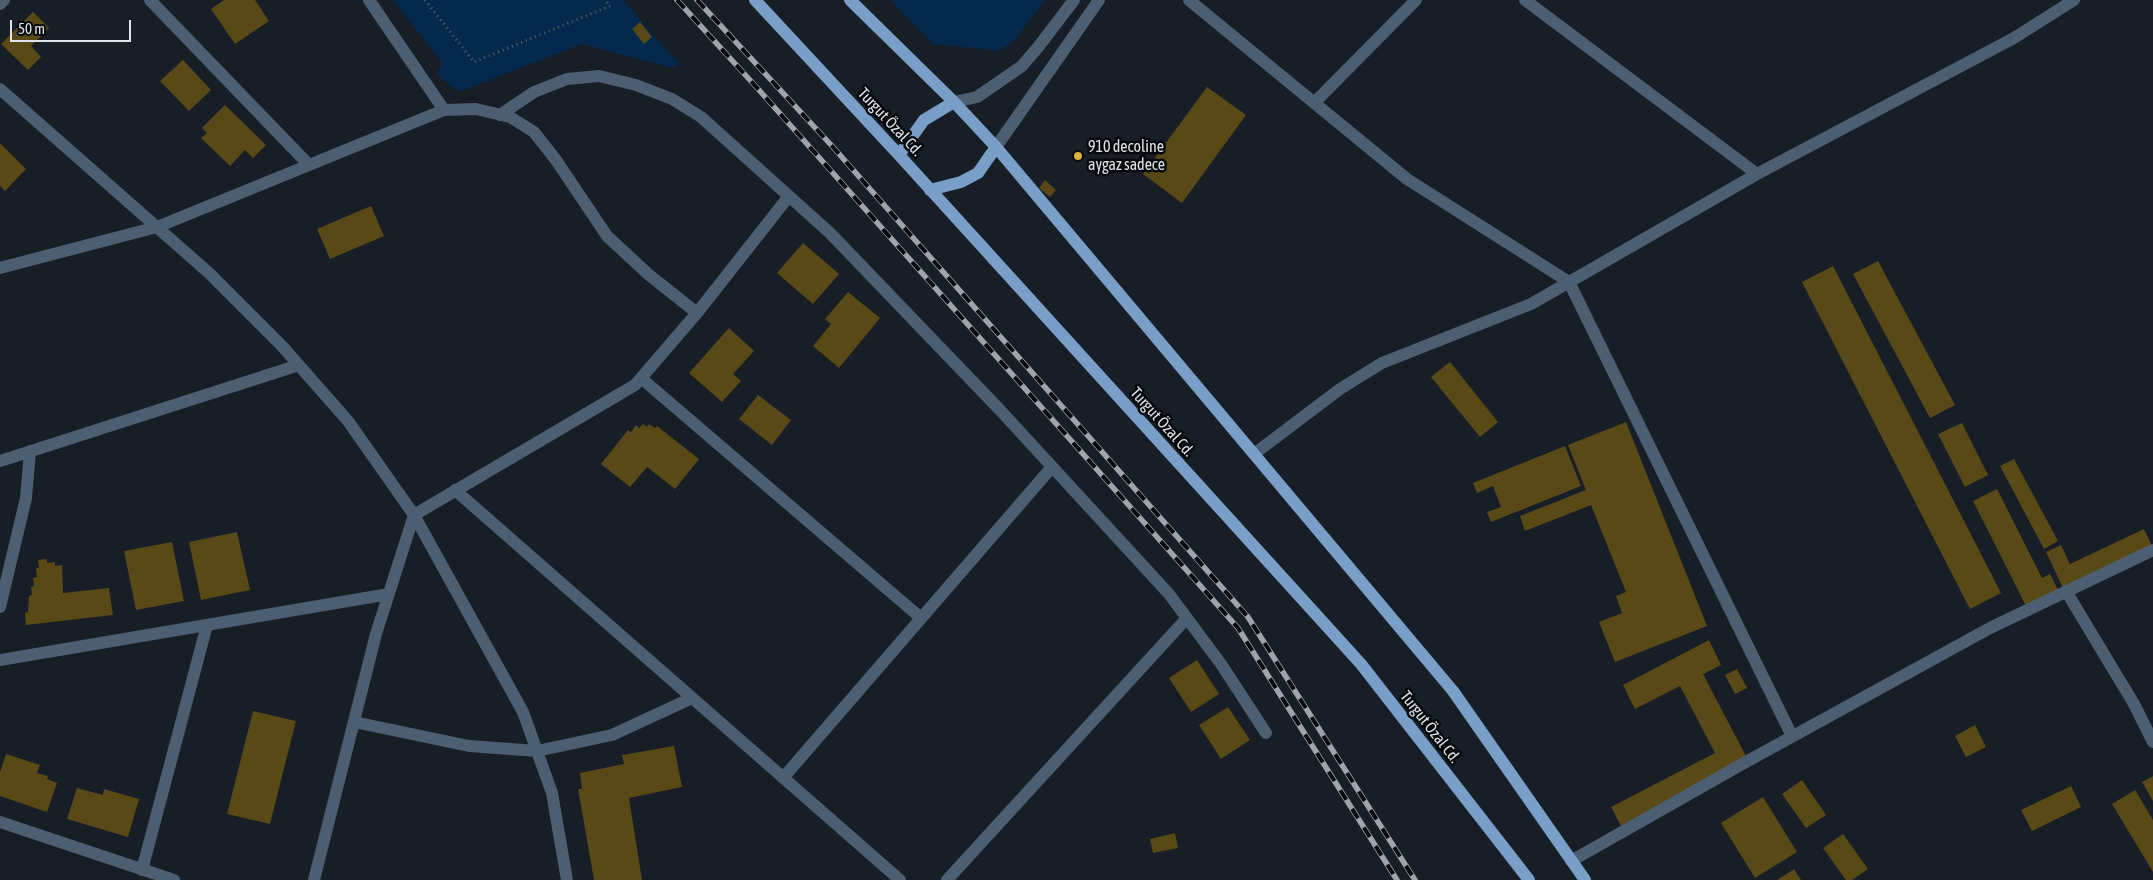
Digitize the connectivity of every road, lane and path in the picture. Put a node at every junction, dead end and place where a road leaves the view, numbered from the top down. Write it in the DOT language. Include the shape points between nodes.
graph roads {
  1 [pos="4,0"];
  2 [pos="150,0"];
  3 [pos="369,0"];
  4 [pos="425,0"];
  5 [pos="605,0"];
  6 [pos="755,0"];
  7 [pos="850,0"];
  8 [pos="1074,0"];
  9 [pos="1099,0"];
  10 [pos="1189,0"];
  11 [pos="1416,0"];
  12 [pos="1525,0"];
  13 [pos="2074,0"];
  14 [pos="0,4"];
  15 [pos="0,89"];
  16 [pos="954,102"];
  17 [pos="1316,102"];
  18 [pos="444,110"];
  19 [pos="500,115"];
  20 [pos="996,147"];
  21 [pos="899,155"];
  22 [pos="309,165"];
  23 [pos="1757,174"];
  24 [pos="930,190"];
  25 [pos="789,196"];
  26 [pos="157,227"];
  27 [pos="0,268"];
  28 [pos="1569,282"];
  29 [pos="697,313"];
  30 [pos="299,366"];
  31 [pos="641,378"];
  32 [pos="30,451"];
  33 [pos="1254,454"];
  34 [pos="0,461"];
  35 [pos="1052,467"];
  36 [pos="455,490"];
  37 [pos="414,515"];
  38 [pos="2153,550"];
  39 [pos="2066,591"];
  40 [pos="389,594"];
  41 [pos="0,607"];
  42 [pos="921,618"];
  43 [pos="1187,618"];
  44 [pos="207,625"];
  45 [pos="0,660"];
  46 [pos="692,698"];
  47 [pos="354,722"];
  48 [pos="1266,733"];
  49 [pos="1792,736"];
  50 [pos="2153,742"];
  51 [pos="537,751"];
  52 [pos="783,778"];
  53 [pos="0,822"];
  54 [pos="1571,861"];
  55 [pos="142,870"];
  56 [pos="174,880"];
  57 [pos="314,880"];
  58 [pos="567,880"];
  59 [pos="900,880"];
  60 [pos="947,880"];
  61 [pos="1529,880"];
  62 [pos="1585,880"];
  1 -- 14 [label="street"];
  2 -- 22 [label="street"];
  3 -- 18 [label="street"];
  4 -- 5 [label="path" via="474,62 610,6"];
  6 -- 21 [label="main road, Turgut Özal Cd."];
  7 -- 16 [label="main road"];
  8 -- 16 [label="street" via="1022,66 977,98"];
  9 -- 20 [label="street"];
  10 -- 17 [label="street"];
  11 -- 17 [label="street"];
  12 -- 23 [label="street"];
  13 -- 23 [label="street" via="2014,38"];
  15 -- 26 [label="street"];
  16 -- 20 [label="main road"];
  16 -- 21 [label="main road" via="924,120"];
  17 -- 28 [label="street" via="1407,179"];
  18 -- 19 [label="street" via="476,109"];
  18 -- 22 [label="street"];
  19 -- 25 [label="street" via="534,92 567,80 600,76 636,85 672,99 701,117"];
  19 -- 29 [label="street" via="510,117 534,132 607,236"];
  20 -- 24 [label="main road" via="978,173 961,182"];
  20 -- 33 [label="main road"];
  21 -- 24 [label="main road, Turgut Özal Cd."];
  22 -- 26 [label="street"];
  23 -- 28 [label="street"];
  24 -- 61 [label="main road, Turgut Özal Cd." via="1360,664"];
  25 -- 29 [label="street"];
  25 -- 35 [label="street" via="830,232"];
  26 -- 27 [label="street"];
  26 -- 30 [label="street" via="208,273"];
  28 -- 33 [label="street" via="1532,304 1382,364 1340,390"];
  28 -- 49 [label="street"];
  29 -- 31 [label="street"];
  30 -- 32 [label="street"];
  30 -- 37 [label="street" via="348,421"];
  31 -- 36 [label="street" via="635,385"];
  31 -- 42 [label="street"];
  32 -- 34 [label="street"];
  32 -- 41 [label="street" via="26,498"];
  33 -- 54 [label="main road" via="1453,691"];
  35 -- 42 [label="street"];
  35 -- 43 [label="street" via="1169,594"];
  36 -- 37 [label="street"];
  36 -- 46 [label="street"];
  37 -- 40 [label="street"];
  37 -- 51 [label="street" via="523,712"];
  38 -- 39 [label="street"];
  39 -- 49 [label="street" via="1990,628"];
  39 -- 50 [label="street" via="2134,704"];
  40 -- 44 [label="street"];
  40 -- 47 [label="street"];
  42 -- 52 [label="street"];
  43 -- 48 [label="street"];
  43 -- 60 [label="street"];
  44 -- 45 [label="street"];
  44 -- 55 [label="street"];
  46 -- 51 [label="street" via="612,735"];
  46 -- 52 [label="street"];
  47 -- 51 [label="street" via="469,746"];
  47 -- 57 [label="street"];
  49 -- 54 [label="street"];
  51 -- 58 [label="street" via="552,793"];
  52 -- 59 [label="street"];
  53 -- 55 [label="street"];
  54 -- 62 [label="main road"];
  55 -- 56 [label="street"];
}
